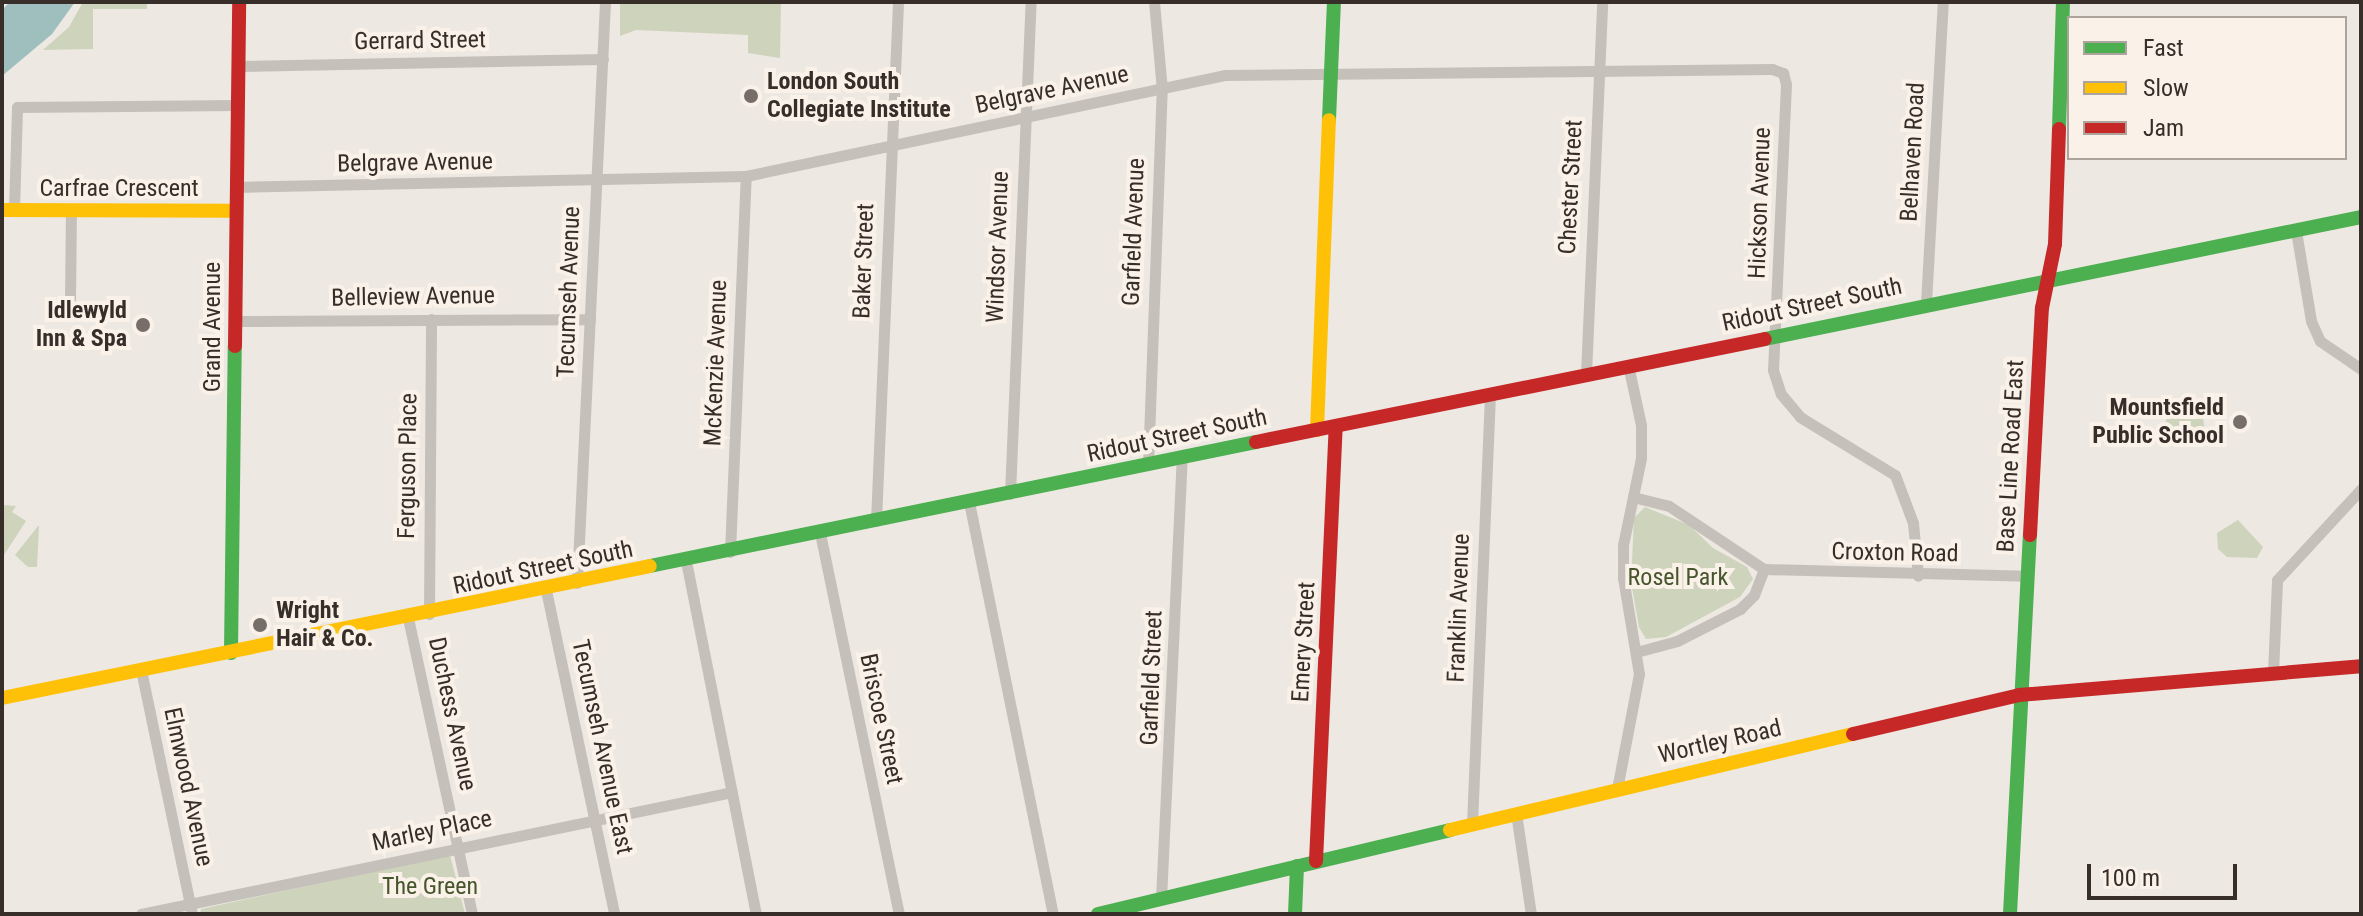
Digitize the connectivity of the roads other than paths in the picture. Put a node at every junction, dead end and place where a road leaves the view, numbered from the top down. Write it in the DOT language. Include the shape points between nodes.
graph roads {
  1 [pos="239,2"];
  2 [pos="605,2"];
  3 [pos="898,2"];
  4 [pos="1031,2"];
  5 [pos="1154,2"];
  6 [pos="1334,2"];
  7 [pos="1602,2"];
  8 [pos="1943,2"];
  9 [pos="2063,2"];
  10 [pos="603,59"];
  11 [pos="238,66"];
  12 [pos="1599,69"];
  13 [pos="1331,72"];
  14 [pos="1783,73"];
  15 [pos="1162,90"];
  16 [pos="238,105"];
  17 [pos="1025,116"];
  18 [pos="890,147"];
  19 [pos="746,176"];
  20 [pos="595,183"];
  21 [pos="236,187"];
  22 [pos="8,210"];
  23 [pos="71,210"];
  24 [pos="235,211"];
  25 [pos="2361,217"];
  26 [pos="2296,231"];
  27 [pos="2045,279"];
  28 [pos="70,302"];
  29 [pos="1926,303"];
  30 [pos="431,319"];
  31 [pos="590,319"];
  32 [pos="235,321"];
  33 [pos="1777,335"];
  34 [pos="1628,365"];
  35 [pos="2361,369"];
  36 [pos="1586,374"];
  37 [pos="1490,394"];
  38 [pos="1336,426"];
  39 [pos="1317,430"];
  40 [pos="1182,458"];
  41 [pos="1148,465"];
  42 [pos="2361,489"];
  43 [pos="1010,494"];
  44 [pos="1633,497"];
  45 [pos="969,502"];
  46 [pos="876,521"];
  47 [pos="820,533"];
  48 [pos="730,552"];
  49 [pos="686,561"];
  50 [pos="1764,569"];
  51 [pos="1918,576"];
  52 [pos="2026,576"];
  53 [pos="577,583"];
  54 [pos="546,590"];
  55 [pos="429,614"];
  56 [pos="408,618"];
  57 [pos="1640,651"];
  58 [pos="231,653"];
  59 [pos="2361,666"];
  60 [pos="141,670"];
  61 [pos="2273,673"];
  62 [pos="2019,695"];
  63 [pos="2,698"];
  64 [pos="1617,789"];
  65 [pos="732,792"];
  66 [pos="1516,813"];
  67 [pos="595,819"];
  68 [pos="1472,824"];
  69 [pos="459,849"];
  70 [pos="1316,861"];
  71 [pos="1297,866"];
  72 [pos="1161,899"];
  73 [pos="191,909"];
  74 [pos="141,914"];
  75 [pos="472,914"];
  76 [pos="614,914"];
  77 [pos="756,914"];
  78 [pos="899,914"];
  79 [pos="1053,914"];
  80 [pos="1098,914"];
  81 [pos="1295,914"];
  82 [pos="1531,914"];
  83 [pos="2010,914"];
  1 -- 11 [label="street, Grand Avenue"];
  2 -- 10 [label="street, Tecumseh Avenue"];
  3 -- 18 [label="street, Baker Street"];
  4 -- 17 [label="street, Windsor Avenue"];
  5 -- 15 [label="street, Garfield Avenue"];
  6 -- 13 [label="street"];
  7 -- 12 [label="street, Chester Street"];
  8 -- 29 [label="street, Belhaven Road"];
  9 -- 27 [label="street, Base Line Road East" via="2055,244"];
  10 -- 11 [label="street, Gerrard Street"];
  10 -- 20 [label="street, Tecumseh Avenue"];
  11 -- 16 [label="street, Grand Avenue"];
  12 -- 13 [label="street, Belgrave Avenue"];
  12 -- 14 [label="street, Belgrave Avenue"];
  12 -- 36 [label="street, Chester Street"];
  13 -- 15 [label="street, Belgrave Avenue" via="1225,75"];
  13 -- 39 [label="street"];
  14 -- 33 [label="street, Hickson Avenue"];
  15 -- 17 [label="street, Belgrave Avenue"];
  15 -- 41 [label="street, Garfield Avenue"];
  16 -- 21 [label="street, Grand Avenue"];
  16 -- 22 [label="street" via="17,107"];
  17 -- 18 [label="street, Belgrave Avenue"];
  17 -- 43 [label="street, Windsor Avenue"];
  18 -- 19 [label="street, Belgrave Avenue"];
  18 -- 46 [label="street, Baker Street"];
  19 -- 20 [label="street, Belgrave Avenue"];
  19 -- 48 [label="street, McKenzie Avenue"];
  20 -- 21 [label="street, Belgrave Avenue"];
  20 -- 31 [label="street, Tecumseh Avenue"];
  21 -- 24 [label="street, Grand Avenue"];
  22 -- 23 [label="street, Carfrae Crescent"];
  23 -- 24 [label="street, Carfrae Crescent"];
  23 -- 28 [label="street"];
  24 -- 32 [label="street, Grand Avenue"];
  25 -- 26 [label="street, Ridout Street South"];
  26 -- 27 [label="street, Ridout Street South"];
  26 -- 35 [label="street" via="2311,321 2320,341"];
  27 -- 29 [label="street, Ridout Street South"];
  27 -- 52 [label="street, Base Line Road East"];
  29 -- 33 [label="street, Ridout Street South"];
  30 -- 31 [label="street, Belleview Avenue"];
  30 -- 32 [label="street, Belleview Avenue"];
  30 -- 55 [label="street, Ferguson Place"];
  31 -- 53 [label="street, Tecumseh Avenue"];
  32 -- 58 [label="street, Grand Avenue"];
  33 -- 34 [label="street, Ridout Street South"];
  33 -- 51 [label="street, Hickson Avenue" via="1773,370 1781,394 1800,417 1895,475 1913,523"];
  34 -- 36 [label="street, Ridout Street South"];
  34 -- 44 [label="street" via="1641,425"];
  36 -- 37 [label="street, Ridout Street South"];
  37 -- 38 [label="street, Ridout Street South"];
  37 -- 68 [label="street, Franklin Avenue"];
  38 -- 39 [label="street, Ridout Street South"];
  38 -- 70 [label="street, Emery Street"];
  39 -- 40 [label="street, Ridout Street South"];
  40 -- 41 [label="street, Ridout Street South"];
  40 -- 72 [label="street, Garfield Street"];
  41 -- 43 [label="street, Ridout Street South"];
  42 -- 61 [label="street" via="2277,580"];
  43 -- 45 [label="street, Ridout Street South"];
  44 -- 50 [label="street" via="1669,506"];
  44 -- 57 [label="street" via="1623,577"];
  45 -- 46 [label="street, Ridout Street South"];
  45 -- 79 [label="street"];
  46 -- 47 [label="street, Ridout Street South"];
  47 -- 48 [label="street, Ridout Street South"];
  47 -- 78 [label="street, Briscoe Street"];
  48 -- 49 [label="street, Ridout Street South"];
  49 -- 53 [label="street, Ridout Street South"];
  49 -- 65 [label="street"];
  50 -- 51 [label="street, Croxton Road"];
  50 -- 57 [label="street" via="1754,595 1740,609 1677,641"];
  51 -- 52 [label="street, Croxton Road"];
  52 -- 62 [label="street, Base Line Road East"];
  53 -- 54 [label="street, Ridout Street South"];
  54 -- 55 [label="street, Ridout Street South"];
  54 -- 67 [label="street, Tecumseh Avenue East"];
  55 -- 56 [label="street, Ridout Street South"];
  56 -- 58 [label="street, Ridout Street South"];
  56 -- 69 [label="street, Duchess Avenue"];
  57 -- 64 [label="street"];
  58 -- 60 [label="street, Ridout Street South"];
  59 -- 61 [label="street, Wortley Road"];
  60 -- 63 [label="street, Ridout Street South"];
  60 -- 73 [label="street, Elmwood Avenue"];
  61 -- 62 [label="street, Wortley Road"];
  62 -- 64 [label="street, Wortley Road"];
  62 -- 83 [label="street, Base Line Road East"];
  64 -- 66 [label="street, Wortley Road"];
  65 -- 67 [label="street, Marley Place"];
  65 -- 77 [label="street"];
  66 -- 68 [label="street, Wortley Road"];
  66 -- 82 [label="street"];
  67 -- 69 [label="street, Marley Place"];
  67 -- 76 [label="street, Tecumseh Avenue East"];
  68 -- 70 [label="street, Wortley Road"];
  69 -- 73 [label="street, Marley Place"];
  69 -- 75 [label="street, Duchess Avenue"];
  70 -- 71 [label="street, Wortley Road"];
  71 -- 72 [label="street, Wortley Road"];
  71 -- 81 [label="street"];
  72 -- 80 [label="street, Wortley Road"];
  73 -- 74 [label="street, Marley Place"];
}
